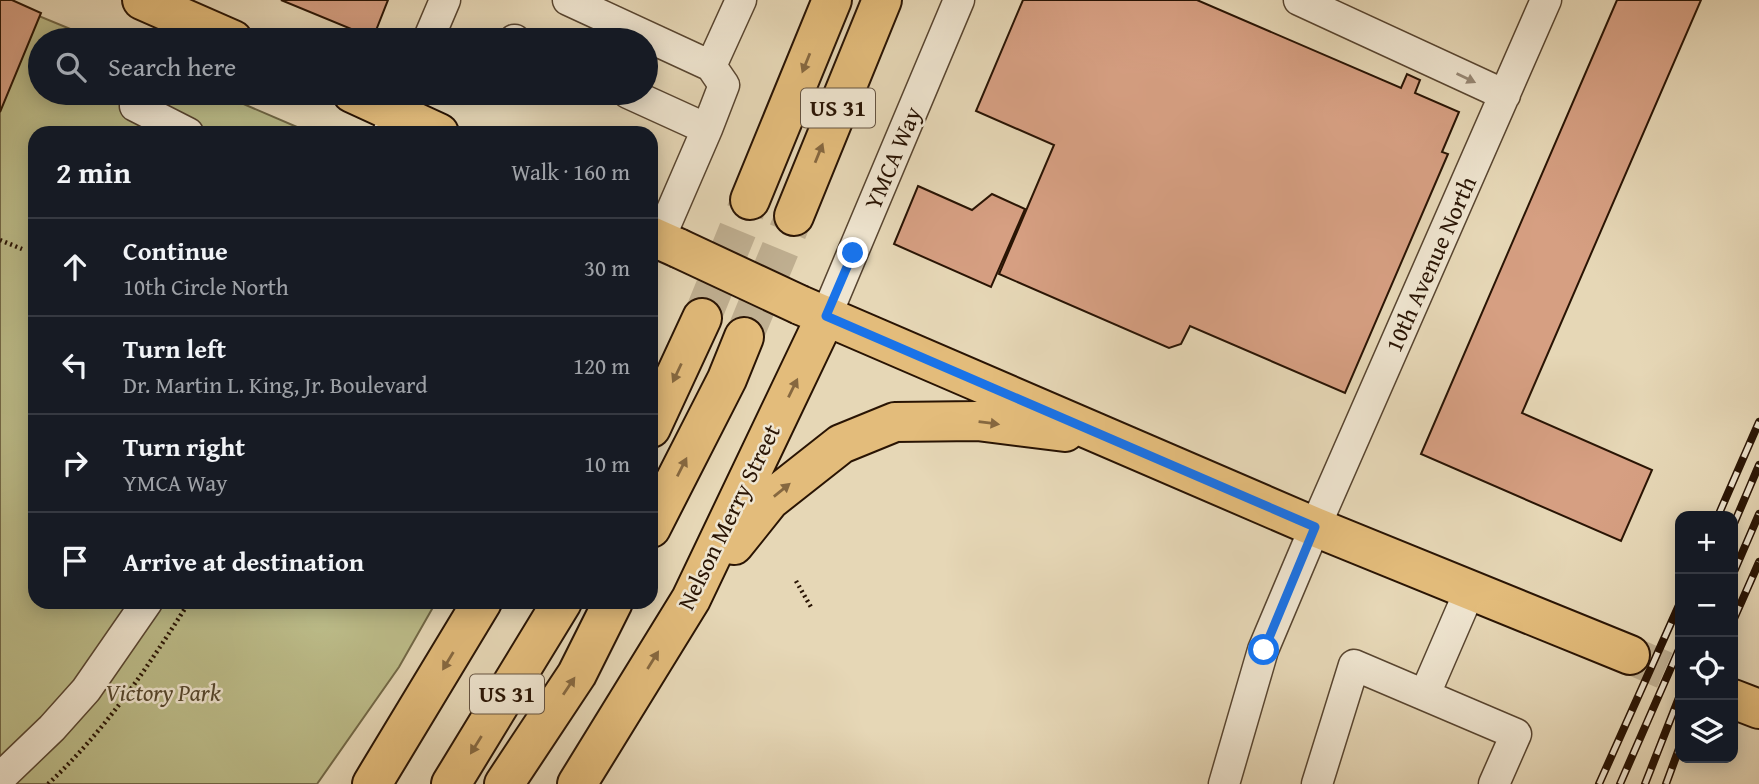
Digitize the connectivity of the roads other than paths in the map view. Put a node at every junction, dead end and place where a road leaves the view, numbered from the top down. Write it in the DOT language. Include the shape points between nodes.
graph roads {
  1 [pos="142,0"];
  2 [pos="445,0"];
  3 [pos="568,0"];
  4 [pos="741,0"];
  5 [pos="832,0"];
  6 [pos="882,0"];
  7 [pos="959,0"];
  8 [pos="1299,0"];
  9 [pos="1546,0"];
  10 [pos="206,28"];
  11 [pos="433,28"];
  12 [pos="629,28"];
  13 [pos="658,42"];
  14 [pos="711,66"];
  15 [pos="1505,95"];
  16 [pos="379,105"];
  17 [pos="654,105"];
  18 [pos="135,106"];
  19 [pos="397,113"];
  20 [pos="174,126"];
  21 [pos="424,126"];
  22 [pos="707,129"];
  23 [pos="750,200"];
  24 [pos="794,216"];
  25 [pos="663,241"];
  26 [pos="813,311"];
  27 [pos="702,318"];
  28 [pos="744,337"];
  29 [pos="658,413"];
  30 [pos="1107,437"];
  31 [pos="658,514"];
  32 [pos="1315,527"];
  33 [pos="1470,590"];
  34 [pos="691,599"];
  35 [pos="142,609"];
  36 [pos="478,609"];
  37 [pos="558,609"];
  38 [pos="610,609"];
  39 [pos="1630,655"];
  40 [pos="1425,694"];
  41 [pos="1736,700"];
  42 [pos="1759,709"];
  43 [pos="0,778"];
  44 [pos="372,784"];
  45 [pos="451,784"];
  46 [pos="504,784"];
  47 [pos="577,784"];
  48 [pos="1224,784"];
  49 [pos="1317,784"];
  50 [pos="1494,784"];
  1 -- 10 [label="main road"];
  2 -- 11 [label="street"];
  3 -- 12 [label="street"];
  4 -- 14 [label="street"];
  5 -- 23 [label="main road, US 31, one-way"];
  24 -- 6 [label="main road, US 31, one-way"];
  7 -- 26 [label="street, YMCA Way"];
  8 -- 15 [label="street, one-way"];
  9 -- 15 [label="street, 10th Avenue North"];
  13 -- 14 [label="street"];
  14 -- 22 [label="street" via="724,85"];
  15 -- 32 [label="street, 10th Avenue North"];
  16 -- 19 [label="main road"];
  17 -- 22 [label="street"];
  18 -- 20 [label="street"];
  19 -- 21 [label="main road"];
  22 -- 25 [label="street"];
  25 -- 26 [label="main road, bridge"];
  26 -- 30 [label="main road"];
  34 -- 26 [label="main road, Nelson Merry Street, one-way"];
  27 -- 29 [label="main road, one-way"];
  31 -- 28 [label="main road, one-way"];
  30 -- 32 [label="main road"];
  34 -- 30 [label="main road, one-way" via="770,500 841,444 895,422 977,421"];
  32 -- 33 [label="main road"];
  32 -- 48 [label="street, 10th Avenue North" via="1264,650"];
  33 -- 39 [label="main road"];
  33 -- 40 [label="street"];
  47 -- 34 [label="main road, Nelson Merry Street, one-way"];
  35 -- 43 [label="street" via="86,690"];
  36 -- 44 [label="main road, one-way"];
  37 -- 45 [label="main road, US 31, one-way"];
  46 -- 38 [label="main road, US 31, one-way" via="577,674"];
  40 -- 49 [label="street" via="1354,665"];
  40 -- 50 [label="street" via="1516,734"];
  41 -- 42 [label="main road"];
}
